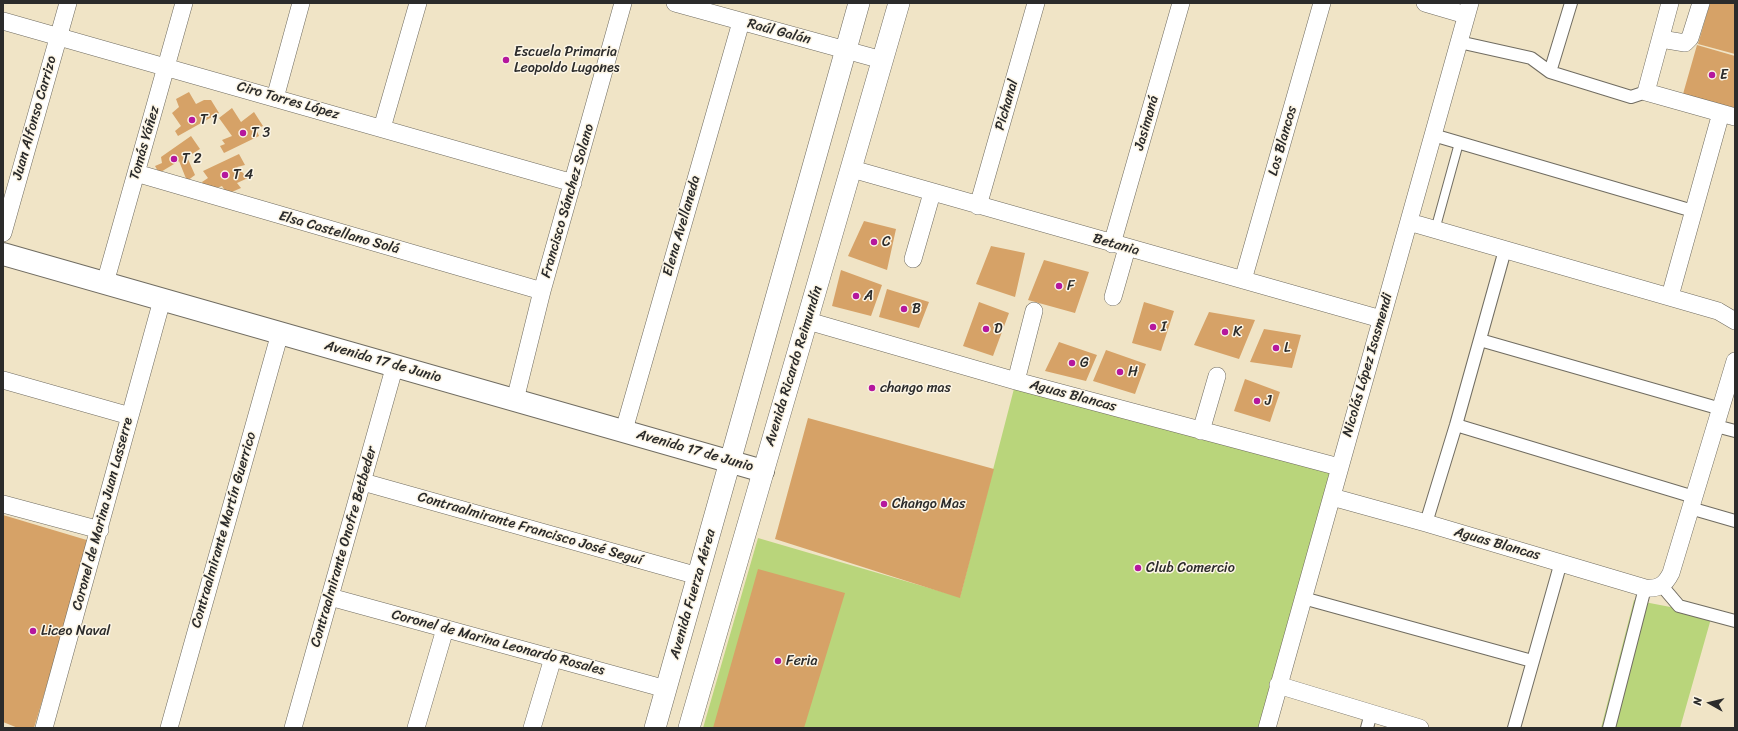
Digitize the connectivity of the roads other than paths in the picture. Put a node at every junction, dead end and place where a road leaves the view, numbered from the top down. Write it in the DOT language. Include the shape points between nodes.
graph roads {
  1 [pos="68,3"];
  2 [pos="184,3"];
  3 [pos="301,3"];
  4 [pos="418,3"];
  5 [pos="623,3"];
  6 [pos="675,3"];
  7 [pos="860,3"];
  8 [pos="899,3"];
  9 [pos="1036,3"];
  10 [pos="1181,3"];
  11 [pos="1322,3"];
  12 [pos="1425,3"];
  13 [pos="1571,3"];
  14 [pos="1670,3"];
  15 [pos="1700,3"];
  16 [pos="1468,9"];
  17 [pos="3,21"];
  18 [pos="741,22"];
  19 [pos="58,37"];
  20 [pos="1660,39"];
  21 [pos="1459,42"];
  22 [pos="846,50"];
  23 [pos="882,60"];
  24 [pos="166,67"];
  25 [pos="1550,72"];
  26 [pos="1646,92"];
  27 [pos="275,98"];
  28 [pos="1728,115"];
  29 [pos="382,128"];
  30 [pos="1434,135"];
  31 [pos="1459,143"];
  32 [pos="852,169"];
  33 [pos="136,174"];
  34 [pos="573,183"];
  35 [pos="932,192"];
  36 [pos="978,206"];
  37 [pos="1694,211"];
  38 [pos="1409,222"];
  39 [pos="1435,230"];
  40 [pos="3,232"];
  41 [pos="1120,246"];
  42 [pos="1505,250"];
  43 [pos="3,254"];
  44 [pos="913,259"];
  45 [pos="1243,280"];
  46 [pos="105,282"];
  47 [pos="542,291"];
  48 [pos="1670,296"];
  49 [pos="1113,298"];
  50 [pos="162,300"];
  51 [pos="1034,311"];
  52 [pos="1380,319"];
  53 [pos="808,321"];
  54 [pos="1735,321"];
  55 [pos="280,333"];
  56 [pos="1480,340"];
  57 [pos="1735,360"];
  58 [pos="395,365"];
  59 [pos="1217,376"];
  60 [pos="3,380"];
  61 [pos="1016,381"];
  62 [pos="515,400"];
  63 [pos="1721,409"];
  64 [pos="130,416"];
  65 [pos="1456,425"];
  66 [pos="1716,426"];
  67 [pos="624,430"];
  68 [pos="1201,431"];
  69 [pos="1735,431"];
  70 [pos="730,461"];
  71 [pos="1339,467"];
  72 [pos="763,470"];
  73 [pos="362,482"];
  74 [pos="1332,497"];
  75 [pos="1692,502"];
  76 [pos="3,504"];
  77 [pos="1735,521"];
  78 [pos="1426,523"];
  79 [pos="100,530"];
  80 [pos="1561,562"];
  81 [pos="698,576"];
  82 [pos="1662,586"];
  83 [pos="1645,588"];
  84 [pos="330,597"];
  85 [pos="1303,598"];
  86 [pos="1735,621"];
  87 [pos="445,629"];
  88 [pos="552,658"];
  89 [pos="1532,661"];
  90 [pos="1278,685"];
  91 [pos="666,689"];
  92 [pos="1369,720"];
  93 [pos="1402,725"];
  94 [pos="44,728"];
  95 [pos="168,728"];
  96 [pos="293,728"];
  97 [pos="416,728"];
  98 [pos="532,728"];
  99 [pos="655,728"];
  100 [pos="689,728"];
  101 [pos="1267,728"];
  102 [pos="1420,728"];
  103 [pos="1514,728"];
  104 [pos="1609,728"];
  1 -- 19 [label="street, Juan Alfonso Carrizo"];
  2 -- 24 [label="street, Tomás Yáñez"];
  3 -- 27 [label="street"];
  4 -- 29 [label="street"];
  5 -- 34 [label="street, Francisco Sánchez Solano"];
  6 -- 18 [label="street, Raúl Galán"];
  7 -- 22 [label="street"];
  8 -- 23 [label="street, Avenida Ricardo Reimundín"];
  9 -- 36 [label="street, Pichanal"];
  10 -- 41 [label="street, Jasimaná"];
  11 -- 45 [label="street, Los Blancos"];
  12 -- 16 [label="street"];
  13 -- 25 [label="street"];
  14 -- 20 [label="street"];
  15 -- 20 [label="street" via="1690,38 1685,43"];
  16 -- 21 [label="street, Nicolás López Isasmendi"];
  17 -- 19 [label="street, Ciro Torres López"];
  18 -- 22 [label="street, Raúl Galán"];
  18 -- 67 [label="street, Elena Avellaneda"];
  19 -- 24 [label="street, Ciro Torres López"];
  19 -- 40 [label="street, Juan Alfonso Carrizo"];
  20 -- 26 [label="street"];
  21 -- 25 [label="street" via="1530,58"];
  21 -- 30 [label="street, Nicolás López Isasmendi"];
  22 -- 23 [label="street, Raúl Galán"];
  22 -- 70 [label="street"];
  23 -- 32 [label="street, Avenida Ricardo Reimundín"];
  24 -- 27 [label="street, Ciro Torres López"];
  24 -- 33 [label="street, Tomás Yáñez"];
  25 -- 26 [label="street" via="1631,97"];
  26 -- 28 [label="street"];
  27 -- 29 [label="street, Ciro Torres López"];
  28 -- 37 [label="street"];
  29 -- 34 [label="street, Ciro Torres López"];
  30 -- 31 [label="street"];
  30 -- 38 [label="street, Nicolás López Isasmendi"];
  31 -- 37 [label="street"];
  31 -- 39 [label="lane"];
  32 -- 35 [label="street, Betania"];
  32 -- 53 [label="street, Avenida Ricardo Reimundín"];
  33 -- 46 [label="street, Tomás Yáñez"];
  33 -- 47 [label="street, Elsa Castellano Solá"];
  34 -- 47 [label="street, Francisco Sánchez Solano"];
  35 -- 36 [label="street, Betania"];
  35 -- 44 [label="street"];
  36 -- 41 [label="street, Betania"];
  37 -- 48 [label="street"];
  38 -- 39 [label="street"];
  38 -- 52 [label="street, Nicolás López Isasmendi"];
  39 -- 42 [label="street"];
  41 -- 45 [label="street, Betania"];
  41 -- 49 [label="street, Jasimaná"];
  42 -- 48 [label="street"];
  42 -- 56 [label="street"];
  43 -- 46 [label="main road, Avenida 17 de Junio"];
  45 -- 52 [label="street, Betania"];
  46 -- 50 [label="main road, Avenida 17 de Junio"];
  47 -- 62 [label="street, Francisco Sánchez Solano"];
  48 -- 54 [label="street" via="1718,311"];
  50 -- 55 [label="main road, Avenida 17 de Junio"];
  50 -- 64 [label="street, Coronel de Marina Juan Lasserre"];
  51 -- 61 [label="street"];
  52 -- 71 [label="street, Nicolás López Isasmendi"];
  53 -- 61 [label="street, Aguas Blancas"];
  53 -- 72 [label="street, Avenida Ricardo Reimundín"];
  55 -- 58 [label="main road, Avenida 17 de Junio"];
  55 -- 95 [label="street, Contraalmirante Martín Guerrico"];
  56 -- 63 [label="street"];
  56 -- 65 [label="street"];
  57 -- 63 [label="street"];
  58 -- 62 [label="main road, Avenida 17 de Junio"];
  58 -- 73 [label="street, Contraalmirante Onofre Betbeder"];
  59 -- 68 [label="street"];
  60 -- 64 [label="street"];
  61 -- 68 [label="street, Aguas Blancas"];
  62 -- 67 [label="main road, Avenida 17 de Junio"];
  63 -- 66 [label="street"];
  64 -- 79 [label="street, Coronel de Marina Juan Lasserre"];
  65 -- 75 [label="street"];
  65 -- 78 [label="street"];
  66 -- 69 [label="street"];
  66 -- 75 [label="street"];
  67 -- 70 [label="main road, Avenida 17 de Junio"];
  68 -- 71 [label="street, Aguas Blancas"];
  70 -- 72 [label="main road, Avenida 17 de Junio"];
  70 -- 81 [label="street, Avenida Fuerza Aérea"];
  71 -- 74 [label="street, Nicolás López Isasmendi"];
  72 -- 100 [label="street, Avenida Ricardo Reimundín"];
  73 -- 81 [label="street, Contraalmirante Francisco José Seguí"];
  73 -- 84 [label="street, Contraalmirante Onofre Betbeder"];
  74 -- 78 [label="street, Aguas Blancas"];
  74 -- 85 [label="street, Nicolás López Isasmendi"];
  75 -- 77 [label="street"];
  75 -- 82 [label="street" via="1671,573"];
  76 -- 79 [label="street"];
  78 -- 80 [label="street, Aguas Blancas"];
  79 -- 94 [label="street, Coronel de Marina Juan Lasserre"];
  80 -- 83 [label="street, Aguas Blancas"];
  80 -- 89 [label="street"];
  81 -- 91 [label="street, Avenida Fuerza Aérea"];
  82 -- 83 [label="street, Aguas Blancas"];
  82 -- 86 [label="street" via="1679,606"];
  83 -- 104 [label="street"];
  84 -- 87 [label="street, Coronel de Marina Leonardo Rosales"];
  84 -- 96 [label="street, Contraalmirante Onofre Betbeder"];
  85 -- 89 [label="street"];
  85 -- 90 [label="street, Nicolás López Isasmendi"];
  87 -- 88 [label="street, Coronel de Marina Leonardo Rosales"];
  87 -- 97 [label="street"];
  88 -- 91 [label="street, Coronel de Marina Leonardo Rosales"];
  88 -- 98 [label="street"];
  89 -- 103 [label="street"];
  90 -- 92 [label="street"];
  90 -- 101 [label="street, Nicolás López Isasmendi"];
  91 -- 99 [label="street, Avenida Fuerza Aérea"];
  92 -- 93 [label="street"];
  93 -- 102 [label="street"];
}
